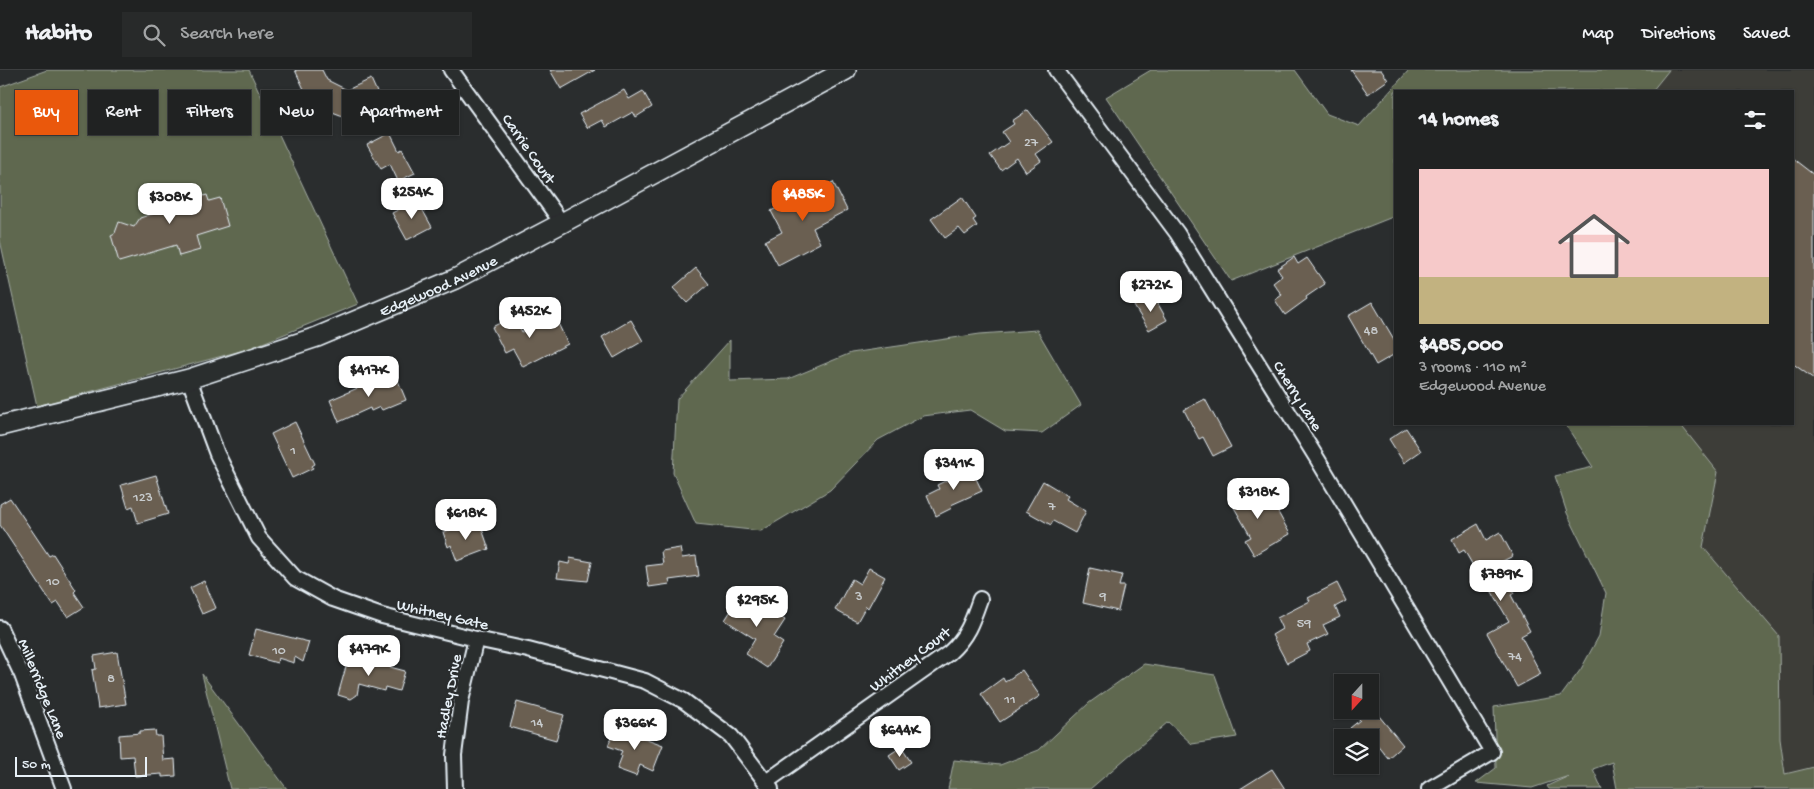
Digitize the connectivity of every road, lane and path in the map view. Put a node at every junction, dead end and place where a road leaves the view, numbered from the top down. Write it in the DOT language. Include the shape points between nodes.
graph roads {
  1 [pos="451,70"];
  2 [pos="846,70"];
  3 [pos="1056,70"];
  4 [pos="562,223"];
  5 [pos="189,379"];
  6 [pos="0,426"];
  7 [pos="980,599"];
  8 [pos="0,628"];
  9 [pos="476,639"];
  10 [pos="769,785"];
  11 [pos="64,789"];
  12 [pos="455,789"];
  13 [pos="1429,789"];
  1 -- 4 [label="street, Carrie Court"];
  2 -- 4 [label="main road, Edgewood Avenue"];
  3 -- 13 [label="street, Cherry Lane" via="1177,233 1318,460 1492,752"];
  4 -- 5 [label="main road, Edgewood Avenue" via="455,279 317,337"];
  5 -- 6 [label="main road, Edgewood Avenue"];
  5 -- 9 [label="street, Whitney Gate" via="217,454 259,538 295,578 333,599 382,616"];
  7 -- 10 [label="street, Whitney Court" via="966,636 949,653"];
  8 -- 11 [label="street, Millerridge Lane" via="22,675"];
  9 -- 10 [label="street, Whitney Gate" via="645,681 684,701 731,736"];
  9 -- 12 [label="street, Hadley Drive" via="461,700 454,754"];
}
